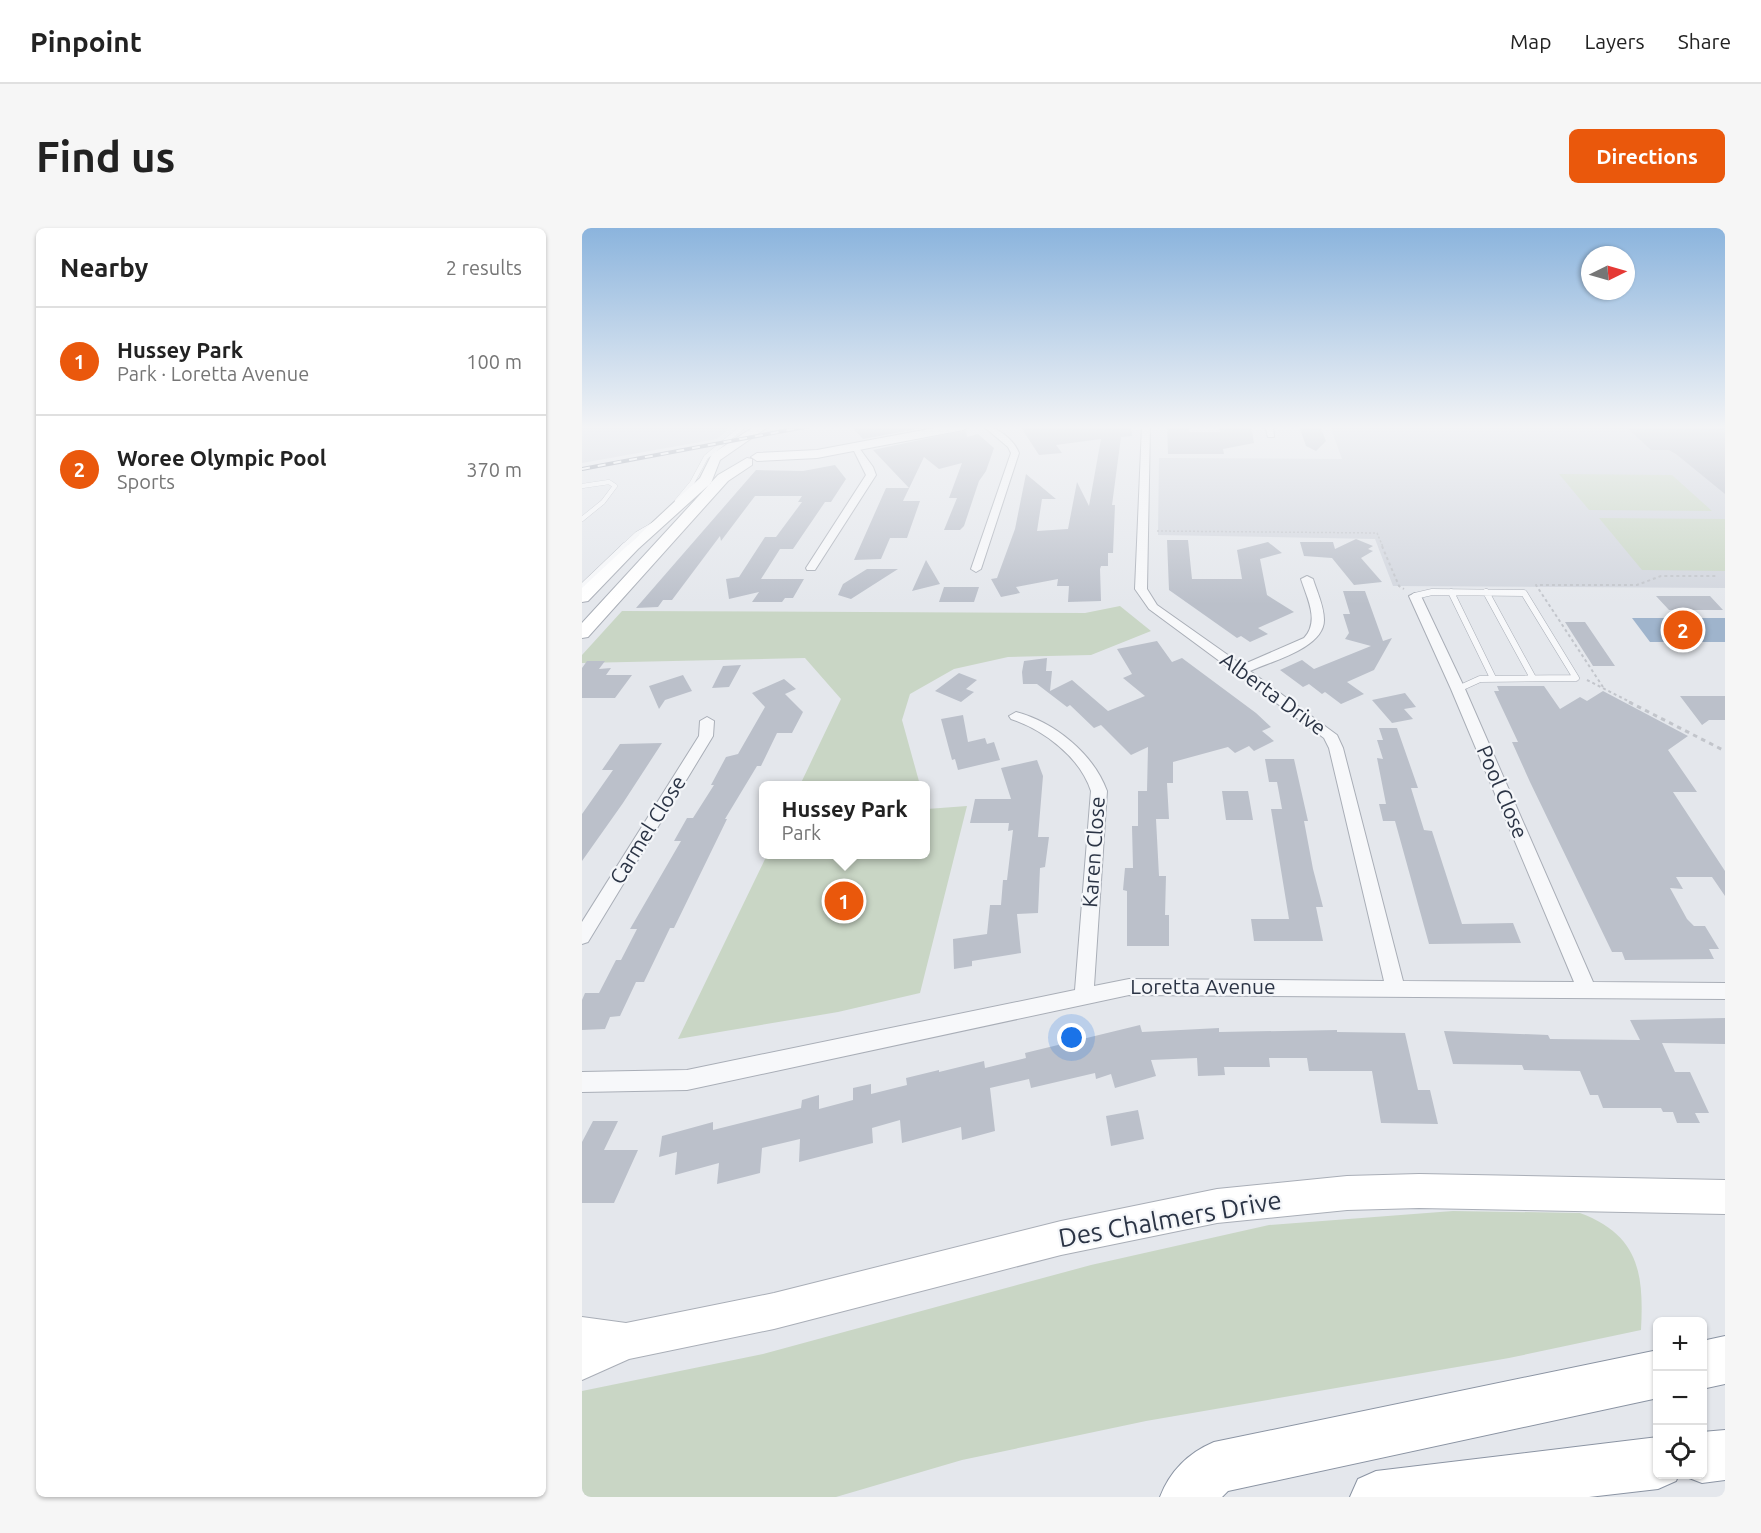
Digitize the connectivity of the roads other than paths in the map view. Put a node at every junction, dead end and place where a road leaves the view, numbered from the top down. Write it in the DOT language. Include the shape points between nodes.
graph roads {
  1 [pos="614,485"];
  2 [pos="690,485"];
  3 [pos="700,485"];
  4 [pos="716,485"];
  5 [pos="864,485"];
  6 [pos="1004,485"];
  7 [pos="1144,485"];
  8 [pos="582,519"];
  9 [pos="661,521"];
  10 [pos="811,568"];
  11 [pos="976,569"];
  12 [pos="1307,579"];
  13 [pos="582,587"];
  14 [pos="1451,592"];
  15 [pos="1486,592"];
  16 [pos="1415,596"];
  17 [pos="582,597"];
  18 [pos="582,633"];
  19 [pos="1241,670"];
  20 [pos="1493,678"];
  21 [pos="1533,678"];
  22 [pos="1458,688"];
  23 [pos="1016,716"];
  24 [pos="707,722"];
  25 [pos="582,937"];
  26 [pos="1395,988"];
  27 [pos="1587,989"];
  28 [pos="1725,991"];
  29 [pos="1084,995"];
  30 [pos="582,1082"];
  31 [pos="1725,1197"];
  32 [pos="582,1336"];
  33 [pos="627,1341"];
  34 [pos="1725,1360"];
  35 [pos="582,1361"];
  36 [pos="1707,1364"];
  37 [pos="1653,1375"];
  38 [pos="1725,1455"];
  39 [pos="1707,1457"];
  40 [pos="1653,1464"];
  41 [pos="1186,1497"];
  42 [pos="1376,1497"];
  1 -- 8 [label="lane" via="603,502"];
  2 -- 9 [label="lane"];
  3 -- 9 [label="street"];
  4 -- 18 [label="street"];
  5 -- 10 [label="street"];
  6 -- 11 [label="street"];
  7 -- 19 [label="street, Alberta Drive" via="1141,581 1146,598"];
  9 -- 13 [label="lane" via="636,534"];
  9 -- 17 [label="street"];
  12 -- 19 [label="street" via="1320,625 1317,633 1308,641"];
  14 -- 15 [label="lane"];
  14 -- 16 [label="lane"];
  14 -- 20 [label="lane"];
  15 -- 21 [label="lane"];
  15 -- 21 [label="lane" via="1524,593 1576,678"];
  16 -- 22 [label="street, Pool Close"];
  19 -- 26 [label="street, Alberta Drive" via="1330,735"];
  20 -- 21 [label="lane"];
  20 -- 22 [label="lane"];
  22 -- 27 [label="street, Pool Close"];
  23 -- 29 [label="street, Karen Close" via="1032,719 1097,779"];
  24 -- 25 [label="street, Carmel Close" via="706,736"];
  26 -- 27 [label="street, Loretta Avenue"];
  26 -- 29 [label="street, Loretta Avenue" via="1159,985"];
  27 -- 28 [label="street, Loretta Avenue"];
  29 -- 30 [label="street, Loretta Avenue" via="687,1080"];
  31 -- 33 [label="street, Des Chalmers Drive" via="1419,1191 1337,1194 1217,1206 1061,1238 774,1311"];
  32 -- 33 [label="street, Des Chalmers Drive"];
  33 -- 35 [label="street, Des Chalmers Drive"];
  34 -- 36 [label="highway"];
  37 -- 41 [label="highway" via="1214,1468"];
  38 -- 39 [label="highway"];
  40 -- 42 [label="highway"];
}
